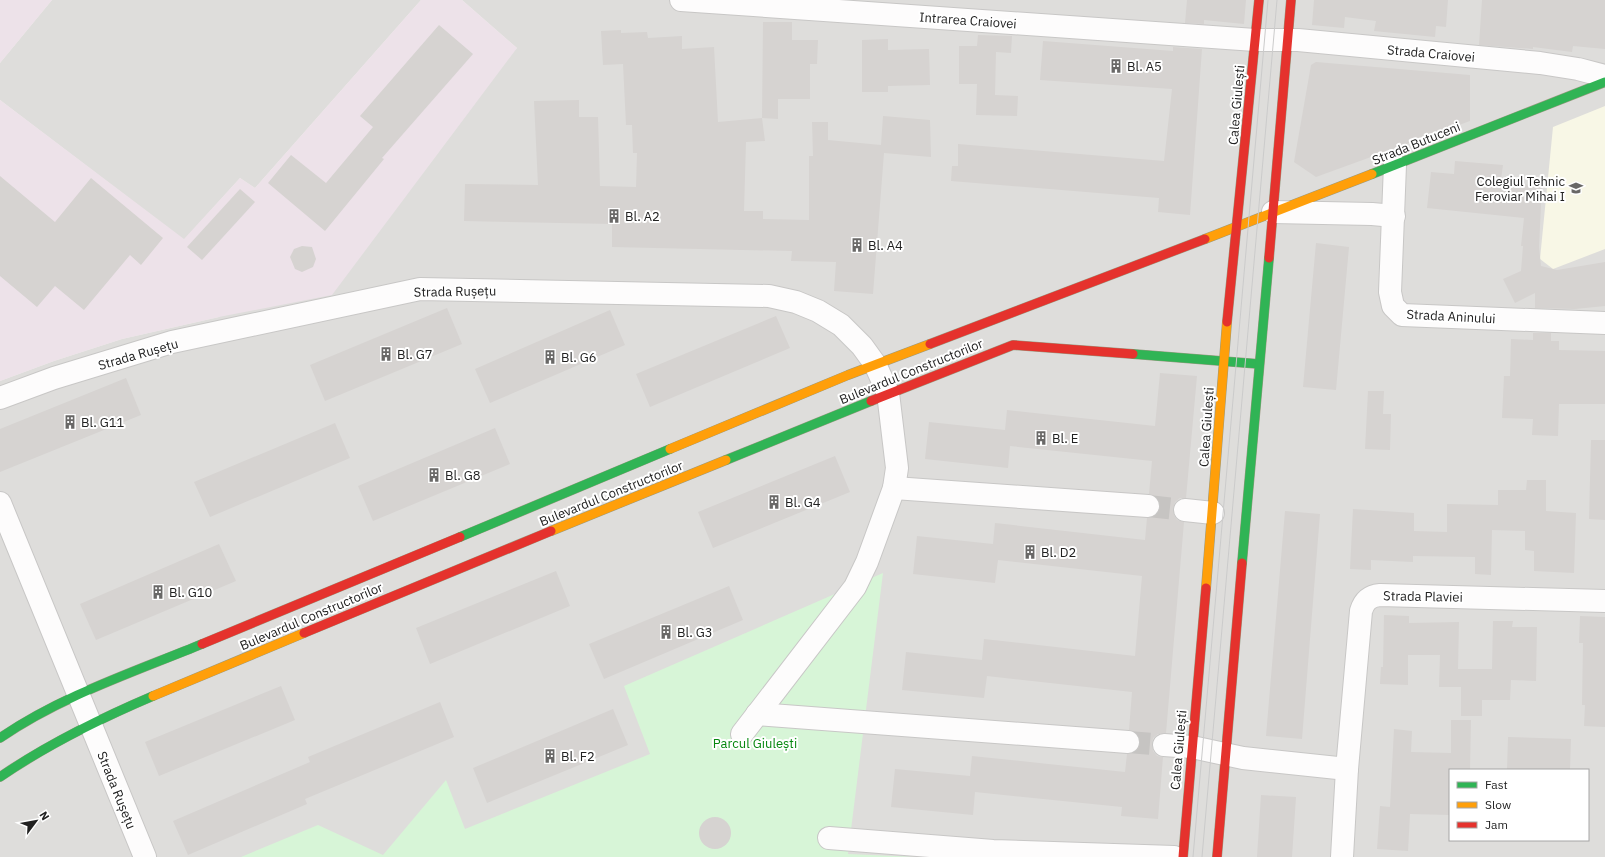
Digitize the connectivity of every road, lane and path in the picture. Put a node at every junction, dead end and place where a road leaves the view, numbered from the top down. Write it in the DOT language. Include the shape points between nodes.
graph roads {
  1 [pos="681,0"];
  2 [pos="1259,0"];
  3 [pos="1291,0"];
  4 [pos="1255,40"];
  5 [pos="1288,40"];
  6 [pos="1605,76"];
  7 [pos="1605,82"];
  8 [pos="1395,165"];
  9 [pos="1273,212"];
  10 [pos="1394,216"];
  11 [pos="1236,226"];
  12 [pos="1605,323"];
  13 [pos="1223,363"];
  14 [pos="875,364"];
  15 [pos="1259,364"];
  16 [pos="888,394"];
  17 [pos="0,398"];
  18 [pos="894,488"];
  19 [pos="0,503"];
  20 [pos="1148,506"];
  21 [pos="1185,510"];
  22 [pos="1213,513"];
  23 [pos="1605,601"];
  24 [pos="79,695"];
  25 [pos="757,714"];
  26 [pos="90,723"];
  27 [pos="5,733"];
  28 [pos="742,734"];
  29 [pos="1128,742"];
  30 [pos="1164,745"];
  31 [pos="1192,747"];
  32 [pos="1226,753"];
  33 [pos="1347,769"];
  34 [pos="0,778"];
  35 [pos="829,838"];
  36 [pos="1064,856"];
  37 [pos="145,857"];
  38 [pos="1174,857"];
  39 [pos="1182,857"];
  40 [pos="1217,857"];
  41 [pos="1342,857"];
  1 -- 4 [label="street, Intrarea Craiovei"];
  2 -- 4 [label="street, Calea Giulești"];
  3 -- 5 [label="street"];
  4 -- 5 [label="street, Strada Craiovei"];
  4 -- 11 [label="street, Calea Giulești"];
  5 -- 6 [label="street, Strada Craiovei" via="1540,63"];
  5 -- 9 [label="street"];
  7 -- 8 [label="street, Strada Butuceni"];
  8 -- 9 [label="street, Strada Butuceni"];
  8 -- 10 [label="street, Strada Aninului"];
  9 -- 10 [label="street"];
  9 -- 11 [label="street, Strada Butuceni"];
  9 -- 15 [label="street"];
  10 -- 12 [label="street, Strada Aninului" via="1390,292 1393,306 1402,315"];
  11 -- 13 [label="street, Calea Giulești"];
  11 -- 14 [label="street, Bulevardul Constructorilor" via="1003,320"];
  13 -- 15 [label="street, Bulevardul Constructorilor"];
  13 -- 16 [label="street, Bulevardul Constructorilor" via="1012,342"];
  13 -- 22 [label="street, Calea Giulești"];
  14 -- 16 [label="street, Strada Rușețu"];
  14 -- 17 [label="street, Strada Rușețu" via="862,346 840,325 796,302 769,296 420,289 172,342 54,378"];
  14 -- 24 [label="street, Bulevardul Constructorilor" via="458,540"];
  15 -- 32 [label="street"];
  16 -- 18 [label="street, Strada Rușețu" via="897,468"];
  16 -- 26 [label="street, Bulevardul Constructorilor" via="467,561"];
  18 -- 20 [label="street"];
  18 -- 25 [label="street, Strada Rușețu" via="867,562 855,587"];
  19 -- 24 [label="street"];
  21 -- 22 [label="street"];
  22 -- 31 [label="street, Calea Giulești"];
  23 -- 33 [label="street, Strada Plaviei" via="1380,595 1368,598 1361,611"];
  24 -- 26 [label="street, Strada Rușețu"];
  24 -- 27 [label="street, Bulevardul Constructorilor"];
  25 -- 28 [label="street, Strada Rușețu"];
  25 -- 29 [label="street"];
  26 -- 34 [label="street, Bulevardul Constructorilor" via="31,755"];
  26 -- 37 [label="street, Strada Rușețu"];
  30 -- 31 [label="street"];
  31 -- 32 [label="street"];
  31 -- 39 [label="street, Calea Giulești"];
  32 -- 33 [label="street" via="1243,758"];
  32 -- 40 [label="street"];
  33 -- 41 [label="street, Strada Plaviei"];
  35 -- 36 [label="street"];
  36 -- 38 [label="street"];
}
